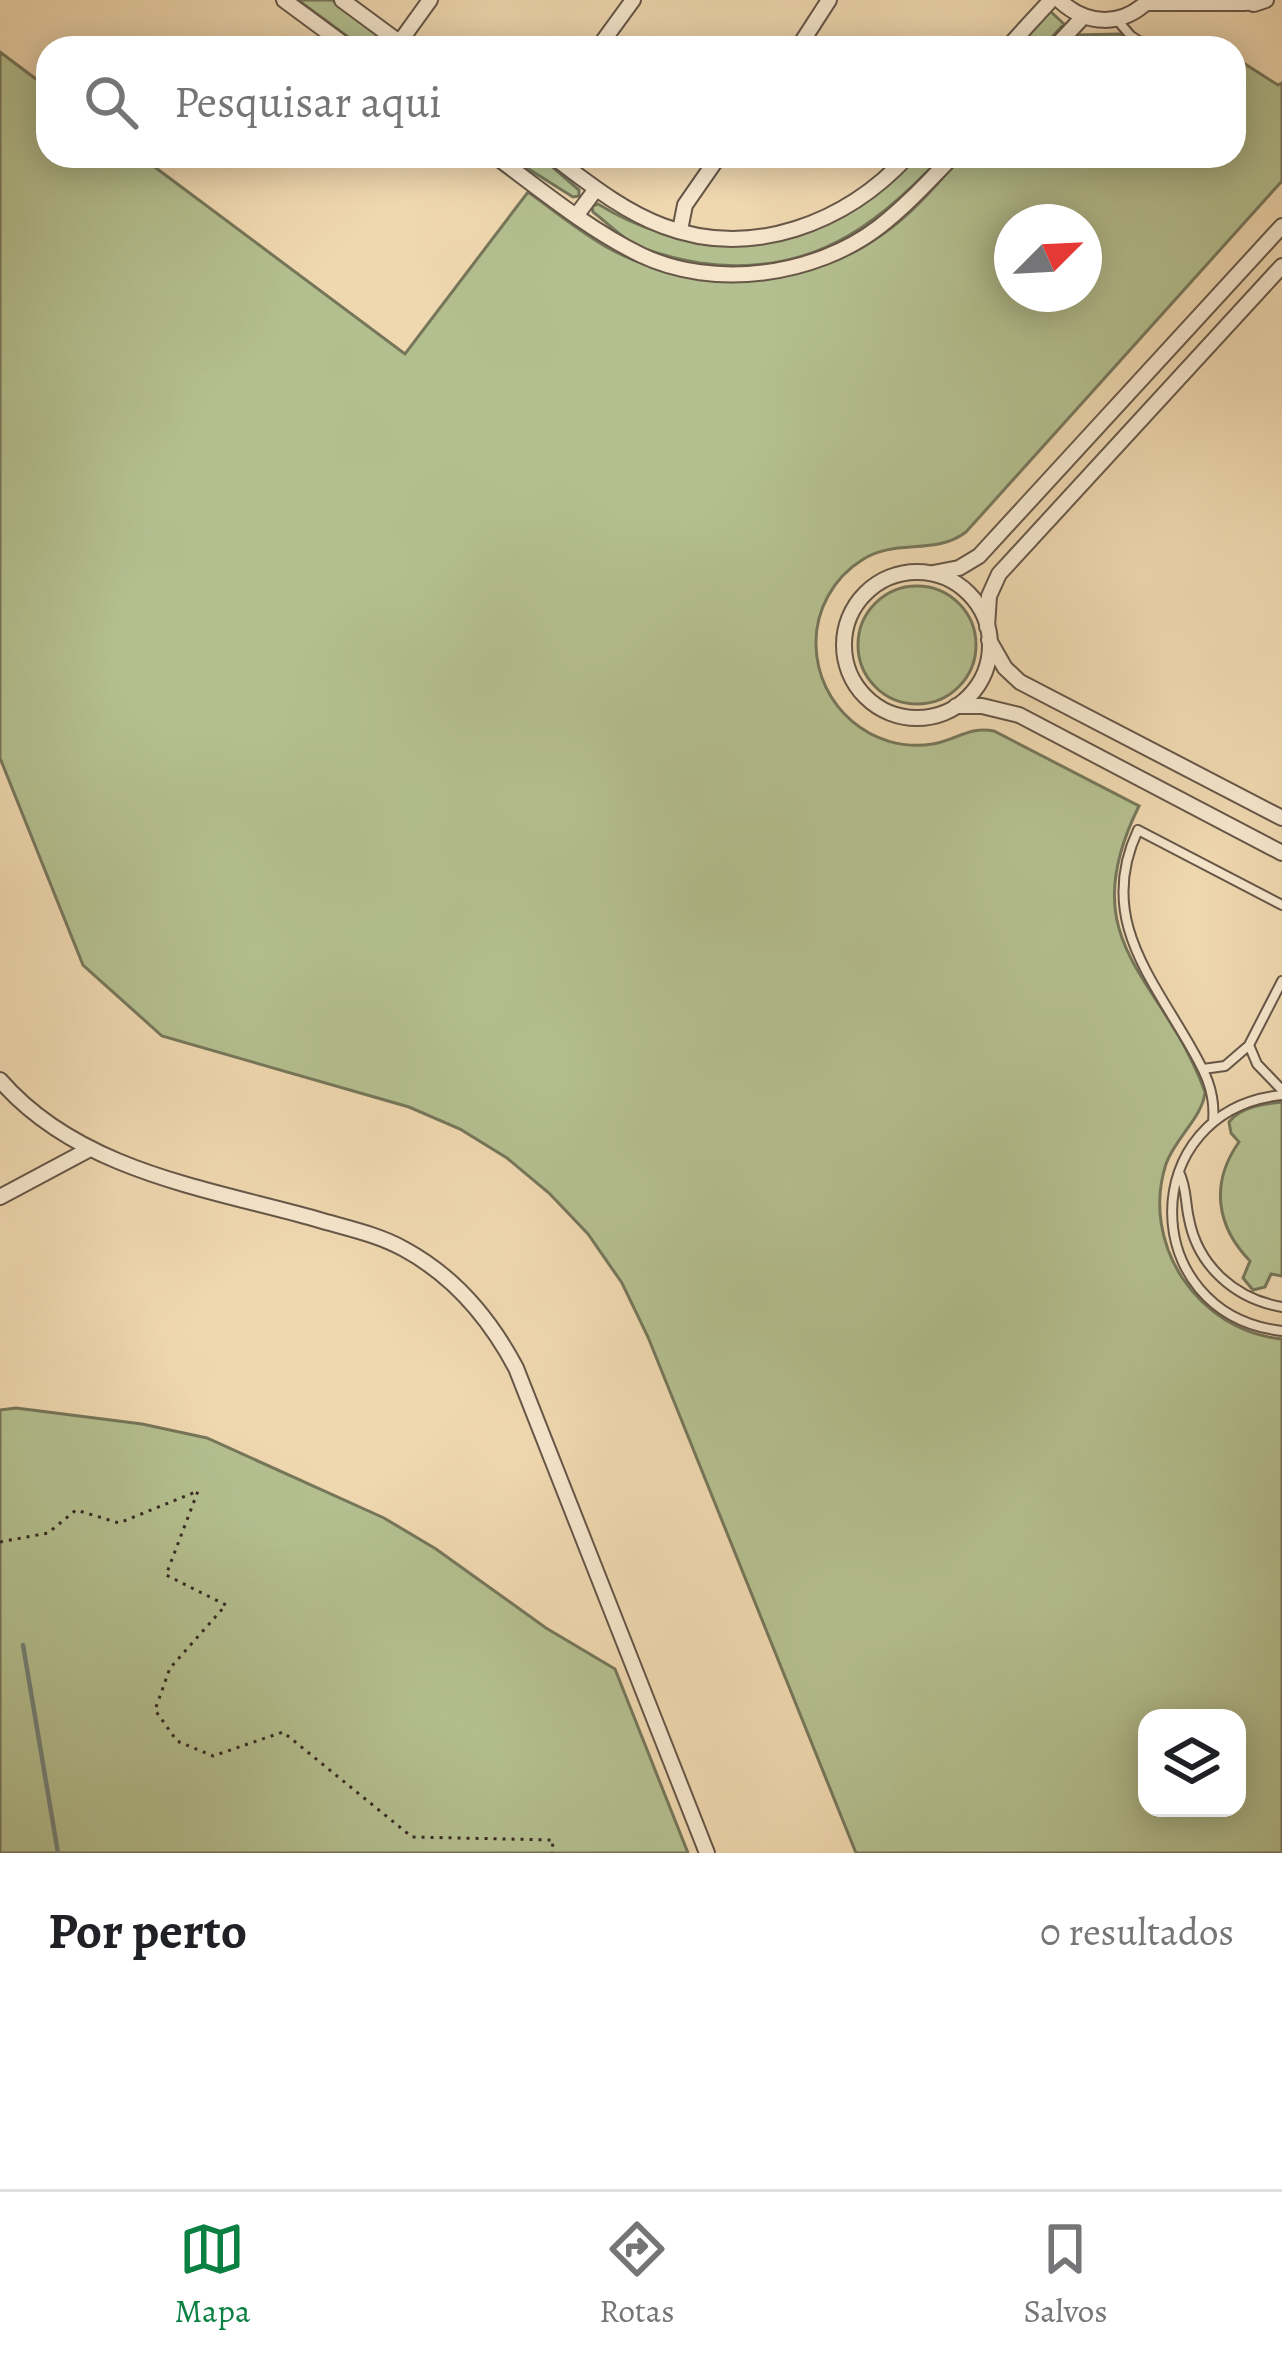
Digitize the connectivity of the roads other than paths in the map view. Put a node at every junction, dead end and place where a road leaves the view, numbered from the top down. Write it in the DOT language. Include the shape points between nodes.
graph roads {
  1 [pos="284,0"];
  2 [pos="342,0"];
  3 [pos="430,0"];
  4 [pos="633,0"];
  5 [pos="829,0"];
  6 [pos="1055,0"];
  7 [pos="1266,0"];
  8 [pos="1148,1"];
  9 [pos="1243,1"];
  10 [pos="1083,17"];
  11 [pos="1117,19"];
  12 [pos="333,36"];
  13 [pos="391,36"];
  14 [pos="408,36"];
  15 [pos="607,36"];
  16 [pos="806,36"];
  17 [pos="1019,36"];
  18 [pos="1065,36"];
  19 [pos="1132,36"];
  20 [pos="511,168"];
  21 [pos="568,168"];
  22 [pos="711,168"];
  23 [pos="895,168"];
  24 [pos="940,168"];
  25 [pos="596,189"];
  26 [pos="576,216"];
  27 [pos="1282,226"];
  28 [pos="680,230"];
  29 [pos="1282,266"];
  30 [pos="933,574"];
  31 [pos="988,633"];
  32 [pos="956,706"];
  33 [pos="1282,818"];
  34 [pos="1282,853"];
  35 [pos="1282,904"];
  36 [pos="1282,981"];
  37 [pos="1249,1045"];
  38 [pos="1203,1069"];
  39 [pos="0,1080"];
  40 [pos="1282,1092"];
  41 [pos="1214,1122"];
  42 [pos="88,1150"];
  43 [pos="1179,1170"];
  44 [pos="0,1197"];
  45 [pos="1282,1307"];
  46 [pos="1282,1331"];
  47 [pos="707,1853"];
  1 -- 12 [label="street"];
  2 -- 13 [label="street"];
  3 -- 14 [label="street"];
  4 -- 15 [label="street"];
  5 -- 16 [label="street"];
  6 -- 10 [label="street"];
  6 -- 17 [label="street"];
  7 -- 9 [label="street"];
  8 -- 9 [label="street"];
  8 -- 11 [label="street"];
  10 -- 11 [label="street"];
  10 -- 18 [label="street"];
  11 -- 19 [label="lane"];
  20 -- 26 [label="street"];
  21 -- 25 [label="street"];
  22 -- 28 [label="street" via="685,205"];
  23 -- 28 [label="street" via="819,222 733,240"];
  24 -- 26 [label="street" via="875,230 829,256 776,270 685,271"];
  25 -- 26 [label="street"];
  25 -- 28 [label="street"];
  27 -- 30 [label="street" via="979,556"];
  29 -- 31 [label="street" via="999,574"];
  30 -- 31 [label="street" via="967,593"];
  30 -- 32 [label="street" via="894,575 869,589 847,624 844,652 860,692 882,709 920,717"];
  31 -- 32 [label="street" via="981,677"];
  31 -- 33 [label="street" via="1020,682"];
  32 -- 34 [label="street" via="1019,715"];
  35 -- 38 [label="lane" via="1138,830 1123,878 1127,931"];
  36 -- 37 [label="lane"];
  37 -- 38 [label="lane" via="1232,1062"];
  37 -- 40 [label="lane"];
  38 -- 41 [label="lane"];
  39 -- 42 [label="street" via="30,1112"];
  40 -- 41 [label="lane"];
  41 -- 43 [label="lane"];
  42 -- 44 [label="street"];
  42 -- 47 [label="street" via="383,1238 475,1306 516,1368"];
  43 -- 45 [label="lane" via="1193,1237 1209,1265 1246,1296"];
  43 -- 46 [label="lane" via="1171,1221 1195,1285 1233,1317"];
}
